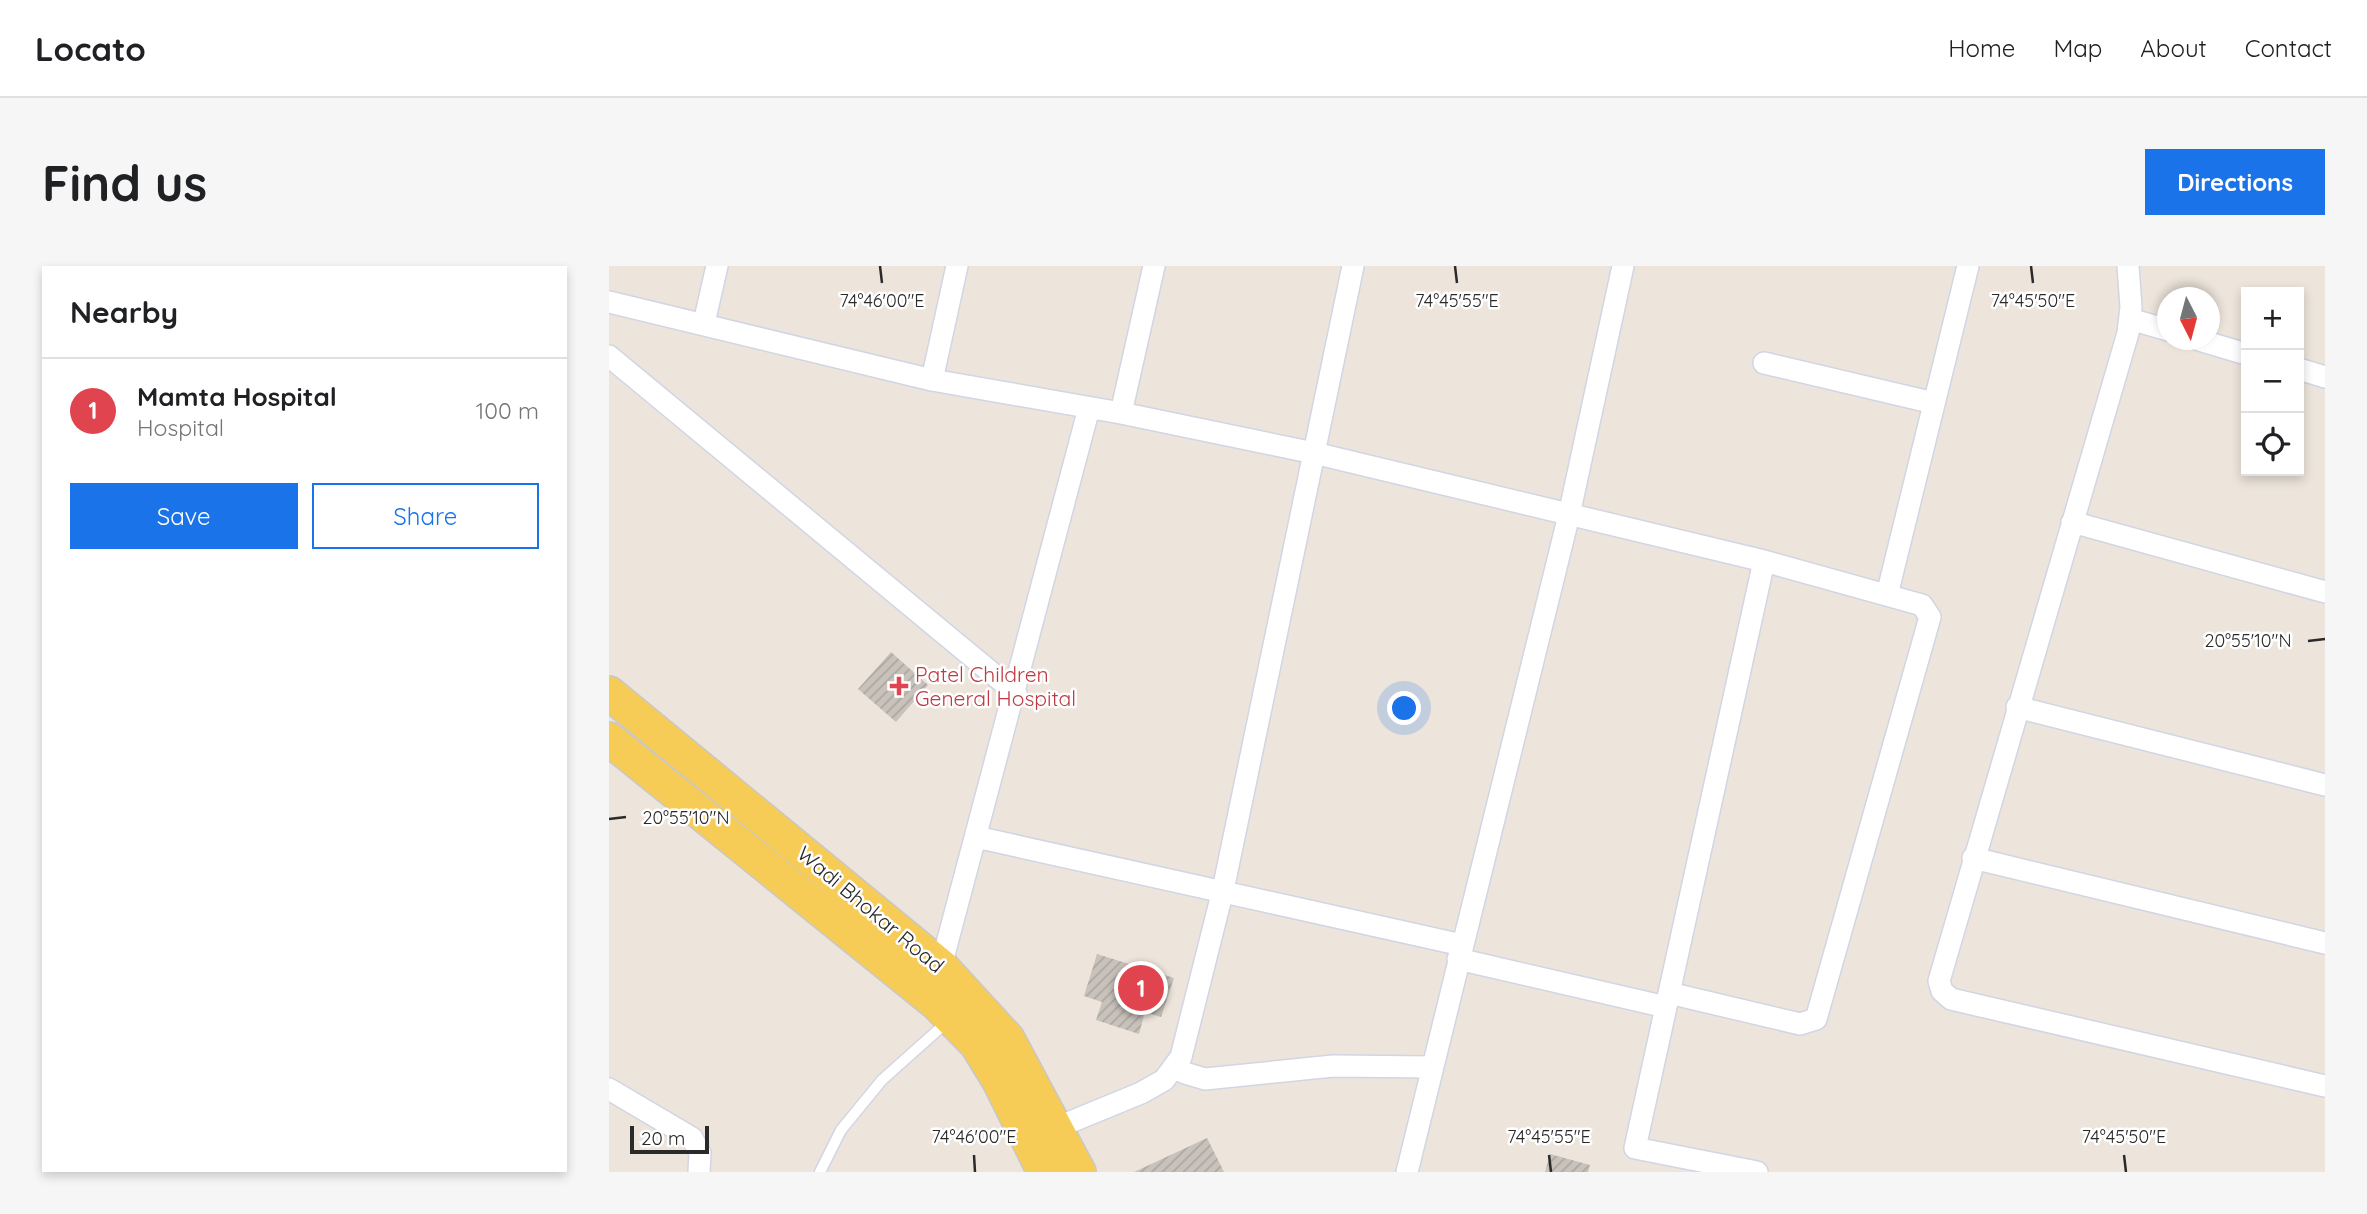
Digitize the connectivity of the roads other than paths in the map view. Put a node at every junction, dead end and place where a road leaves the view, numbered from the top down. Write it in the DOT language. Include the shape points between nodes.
graph roads {
  1 [pos="717,266"];
  2 [pos="957,266"];
  3 [pos="1154,266"];
  4 [pos="1353,266"];
  5 [pos="1623,266"];
  6 [pos="1968,266"];
  7 [pos="2128,266"];
  8 [pos="609,302"];
  9 [pos="2130,319"];
  10 [pos="704,323"];
  11 [pos="2157,327"];
  12 [pos="2220,346"];
  13 [pos="2241,353"];
  14 [pos="609,356"];
  15 [pos="1764,363"];
  16 [pos="2304,371"];
  17 [pos="2325,377"];
  18 [pos="932,380"];
  19 [pos="1934,403"];
  20 [pos="1089,408"];
  21 [pos="1121,413"];
  22 [pos="1314,453"];
  23 [pos="1569,515"];
  24 [pos="2072,523"];
  25 [pos="1764,561"];
  26 [pos="2325,592"];
  27 [pos="1887,595"];
  28 [pos="609,693"];
  29 [pos="1016,693"];
  30 [pos="2017,707"];
  31 [pos="609,739"];
  32 [pos="2325,785"];
  33 [pos="976,836"];
  34 [pos="1973,858"];
  35 [pos="1223,890"];
  36 [pos="2325,943"];
  37 [pos="1460,952"];
  38 [pos="941,966"];
  39 [pos="1668,1000"];
  40 [pos="962,1009"];
  41 [pos="1177,1066"];
  42 [pos="1432,1067"];
  43 [pos="2325,1086"];
  44 [pos="609,1089"];
  45 [pos="1042,1133"];
  46 [pos="699,1172"];
  47 [pos="820,1172"];
  48 [pos="1044,1172"];
  49 [pos="1079,1172"];
  50 [pos="1408,1172"];
  51 [pos="1757,1172"];
  1 -- 10 [label="street"];
  2 -- 18 [label="street"];
  3 -- 21 [label="street"];
  4 -- 22 [label="street"];
  5 -- 23 [label="street"];
  6 -- 19 [label="street"];
  7 -- 9 [label="street"];
  8 -- 10 [label="street"];
  9 -- 11 [label="street"];
  9 -- 24 [label="street"];
  10 -- 18 [label="street"];
  12 -- 13 [label="street"];
  14 -- 29 [label="street"];
  15 -- 19 [label="street"];
  16 -- 17 [label="street"];
  18 -- 20 [label="street"];
  19 -- 27 [label="street"];
  20 -- 21 [label="street"];
  20 -- 29 [label="street"];
  21 -- 22 [label="street"];
  22 -- 23 [label="street"];
  22 -- 35 [label="street"];
  23 -- 25 [label="street"];
  23 -- 37 [label="street"];
  24 -- 26 [label="street"];
  24 -- 30 [label="street"];
  25 -- 27 [label="street"];
  25 -- 39 [label="street"];
  27 -- 39 [label="street" via="1922,605 1930,617 1816,1019 1800,1024"];
  28 -- 38 [label="main road, Wadi Bhokar Road"];
  29 -- 33 [label="street"];
  30 -- 32 [label="street"];
  30 -- 34 [label="street"];
  31 -- 40 [label="main road, Wadi Bhokar Road" via="912,982"];
  33 -- 35 [label="street"];
  33 -- 38 [label="street"];
  34 -- 36 [label="street"];
  34 -- 43 [label="street" via="1941,967 1942,991 1951,999"];
  35 -- 37 [label="street"];
  35 -- 41 [label="street"];
  37 -- 39 [label="street"];
  37 -- 42 [label="street"];
  38 -- 40 [label="main road, Wadi Bhokar Road"];
  39 -- 51 [label="street" via="1635,1148"];
  40 -- 45 [label="main road, Wadi Bhokar Road" via="999,1080"];
  40 -- 47 [label="lane" via="882,1080 841,1130"];
  41 -- 42 [label="street" via="1205,1079 1301,1067"];
  41 -- 45 [label="street" via="1141,1093"];
  42 -- 50 [label="street"];
  44 -- 46 [label="street" via="692,1138 700,1153"];
  45 -- 48 [label="main road, Wadi Bhokar Road"];
  45 -- 49 [label="main road, Wadi Bhokar Road"];
}
